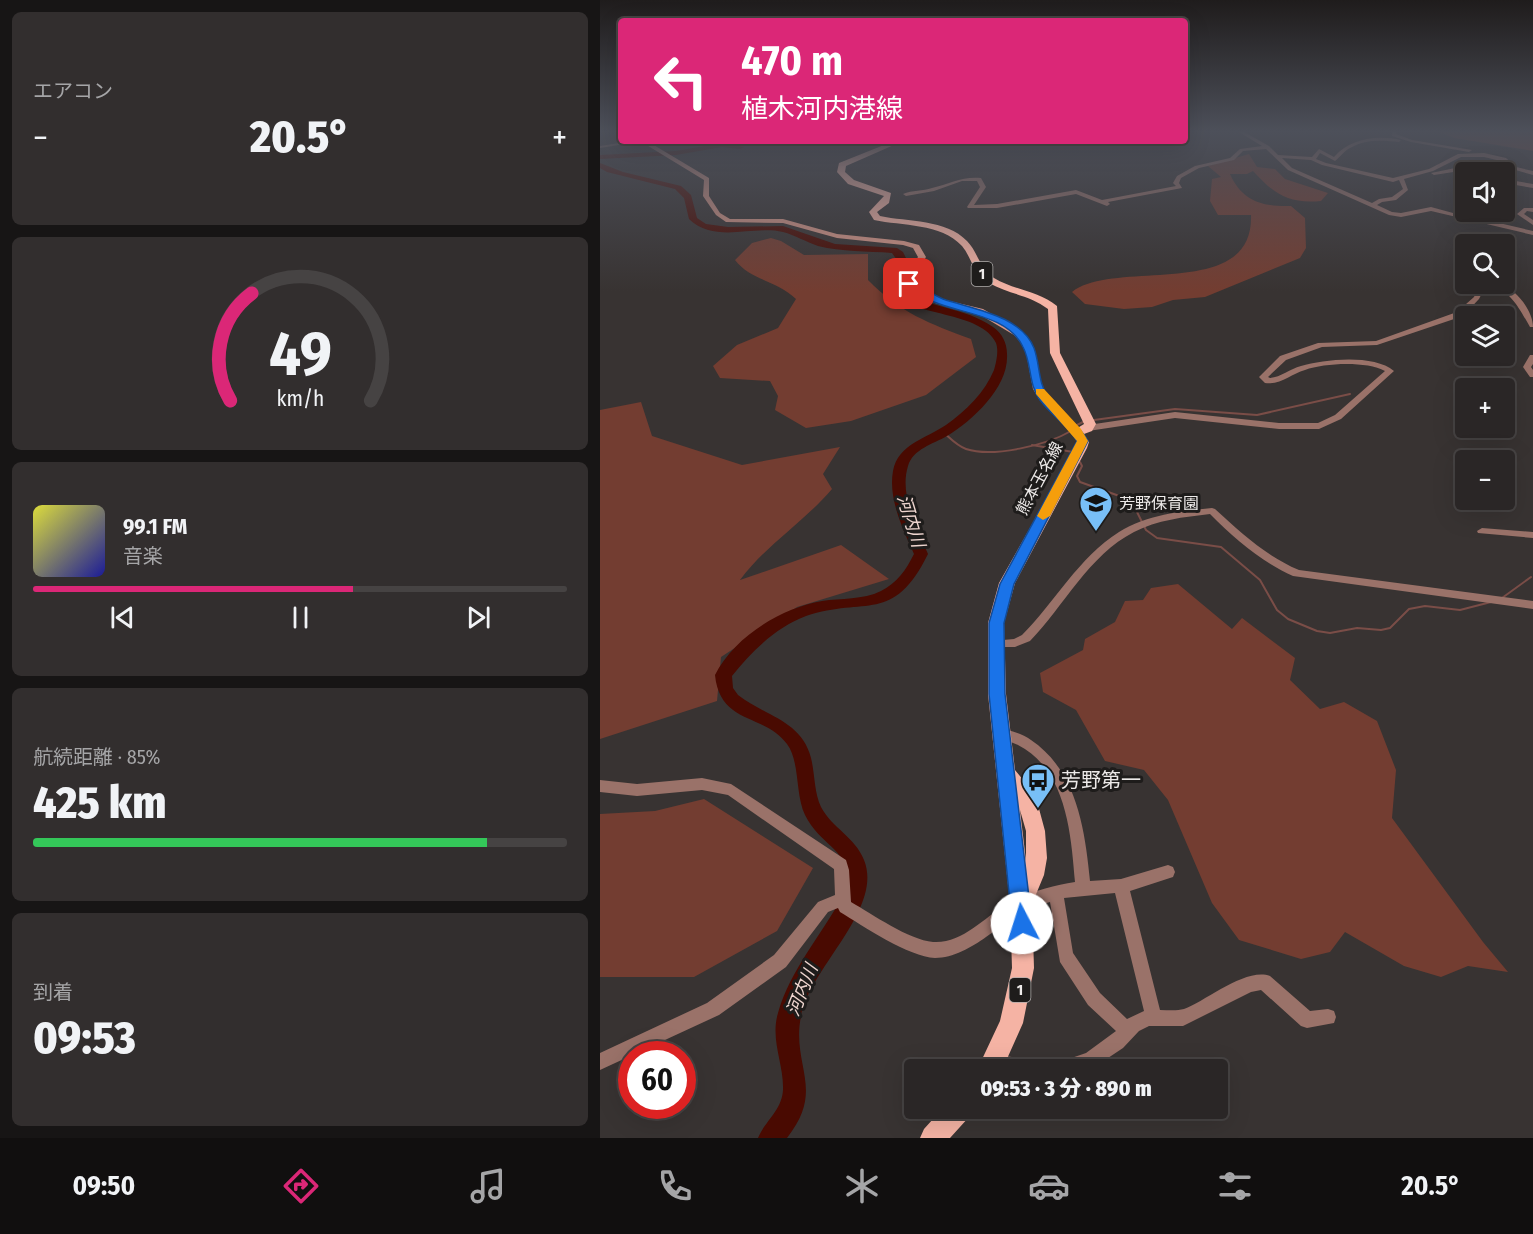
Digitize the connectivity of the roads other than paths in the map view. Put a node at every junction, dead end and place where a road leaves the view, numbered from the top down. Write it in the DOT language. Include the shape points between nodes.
graph roads {
  1 [pos="707,185"];
  2 [pos="860,185"];
  3 [pos="945,185"];
  4 [pos="982,185"];
  5 [pos="1179,185"];
  6 [pos="1326,185"];
  7 [pos="1404,185"];
  8 [pos="906,194"];
  9 [pos="1372,206"];
  10 [pos="1533,210"];
  11 [pos="1455,214"];
  12 [pos="1488,222"];
  13 [pos="1533,223"];
  14 [pos="1533,233"];
  15 [pos="1479,294"];
  16 [pos="1511,294"];
  17 [pos="1533,325"];
  18 [pos="1533,357"];
  19 [pos="1533,375"];
  20 [pos="1083,430"];
  21 [pos="1482,531"];
  22 [pos="1533,535"];
  23 [pos="1533,605"];
  24 [pos="996,644"];
  25 [pos="1001,733"];
  26 [pos="600,786"];
  27 [pos="1168,872"];
  28 [pos="1121,886"];
  29 [pos="1083,887"];
  30 [pos="1056,892"];
  31 [pos="841,900"];
  32 [pos="1021,904"];
  33 [pos="1154,1017"];
  34 [pos="1328,1017"];
  35 [pos="1127,1031"];
  36 [pos="994,1059"];
  37 [pos="1092,1059"];
  38 [pos="600,1062"];
  39 [pos="950,1119"];
  40 [pos="933,1138"];
  1 -- 20 [label="main road" via="706,196 723,219 783,220 837,236 916,247 922,257 910,275 909,284 938,301 980,311 1017,333 1029,347 1044,399"];
  2 -- 20 [label="main road, 熊本玉名線 / 1" via="888,195 873,212 877,218 955,236 966,246 983,276 1053,308 1055,353 1089,419"];
  3 -- 8 [label="street"];
  4 -- 5 [label="street" via="970,207 1076,192 1105,203"];
  6 -- 9 [label="street"];
  7 -- 9 [label="street" via="1406,189 1394,199"];
  9 -- 11 [label="street" via="1394,215 1426,208"];
  10 -- 13 [label="street" via="1526,209 1520,214"];
  12 -- 14 [label="street"];
  15 -- 20 [label="street" via="1460,314 1377,343 1321,345 1283,358 1263,377 1268,381 1282,380 1300,368 1325,364 1375,364 1390,371 1329,423 1278,426 1175,415"];
  16 -- 17 [label="street"];
  18 -- 19 [label="street" via="1527,367"];
  20 -- 24 [label="main road, 熊本玉名線 / 1" via="1081,448 1007,584 998,613"];
  21 -- 22 [label="street"];
  23 -- 24 [label="street" via="1297,573 1251,548 1212,511 1141,526 1123,534 1026,638"];
  24 -- 25 [label="main road, 熊本玉名線 / 1"];
  25 -- 29 [label="street" via="1017,737 1043,755 1066,788"];
  25 -- 32 [label="main road, 熊本玉名線 / 1"];
  26 -- 31 [label="street" via="636,790 702,784 731,790 841,865"];
  27 -- 28 [label="street"];
  28 -- 29 [label="street"];
  28 -- 33 [label="street"];
  29 -- 30 [label="street"];
  30 -- 32 [label="street"];
  30 -- 35 [label="street" via="1066,957 1094,999"];
  31 -- 32 [label="street" via="844,907 877,925 933,950 959,946"];
  31 -- 38 [label="street" via="823,907 780,961 713,1009"];
  32 -- 36 [label="main road, 熊本玉名線 / 1" via="1023,968 1019,994"];
  33 -- 34 [label="street" via="1183,1018 1249,984 1264,982 1307,1020"];
  33 -- 35 [label="street"];
  35 -- 37 [label="street"];
  39 -- 40 [label="main road"];
}
